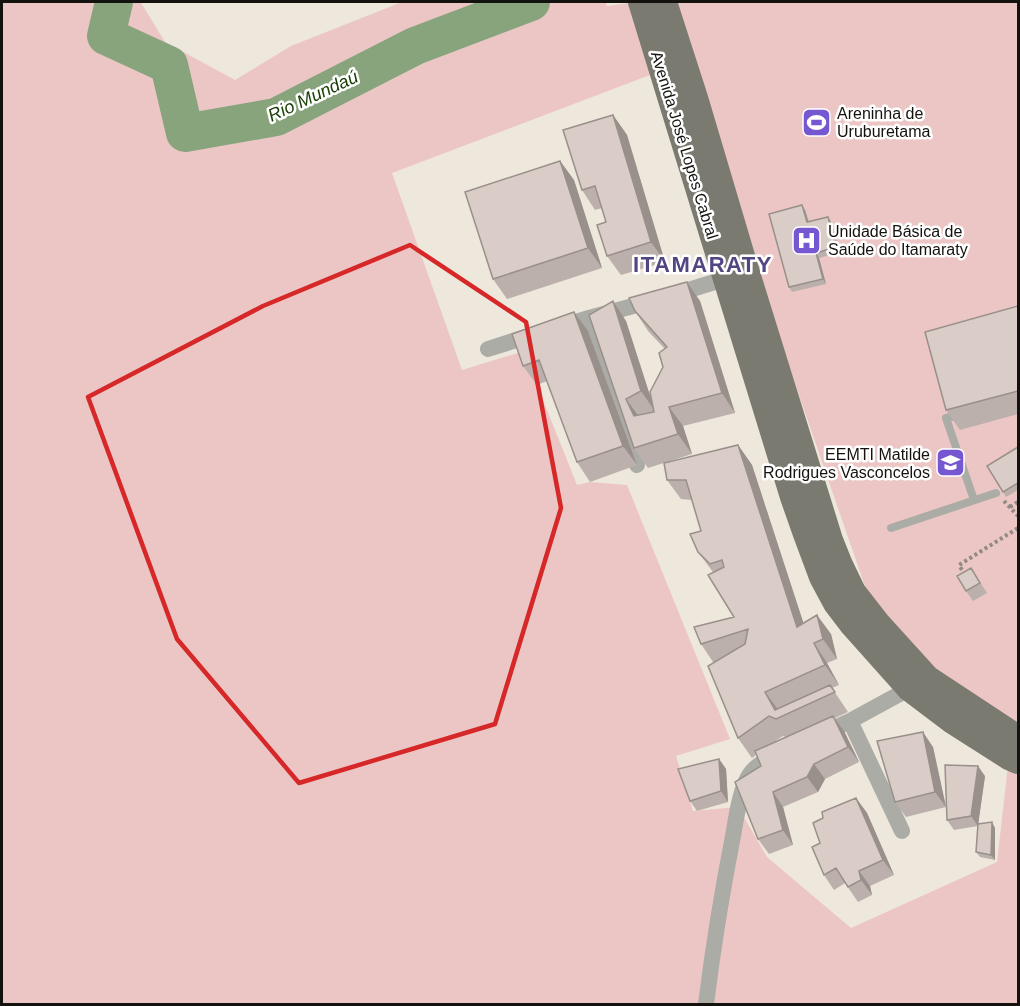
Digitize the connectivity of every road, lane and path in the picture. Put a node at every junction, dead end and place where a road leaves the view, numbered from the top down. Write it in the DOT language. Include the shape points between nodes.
graph roads {
  1 [pos="641,2"];
  2 [pos="664,2"];
  3 [pos="736,276"];
  4 [pos="589,318"];
  5 [pos="488,349"];
  6 [pos="956,416"];
  7 [pos="637,465"];
  8 [pos="996,493"];
  9 [pos="974,500"];
  10 [pos="1018,502"];
  11 [pos="1010,507"];
  12 [pos="891,528"];
  13 [pos="1018,528"];
  14 [pos="970,584"];
  15 [pos="919,683"];
  16 [pos="850,721"];
  17 [pos="1018,738"];
  18 [pos="1018,761"];
  19 [pos="902,831"];
  20 [pos="706,1005"];
  1 -- 3 [label="main road, Avenida José Lopes Cabral"];
  2 -- 3 [label="main road, Avenida José Lopes Cabral" via="695,98"];
  3 -- 4 [label="street"];
  3 -- 15 [label="main road, Avenida José Lopes Cabral" via="780,416 840,565 853,592"];
  4 -- 5 [label="street"];
  4 -- 7 [label="street"];
  6 -- 9 [label="lane" via="946,418"];
  8 -- 9 [label="lane"];
  9 -- 12 [label="lane"];
  10 -- 11 [label="path"];
  13 -- 14 [label="path" via="959,565"];
  15 -- 16 [label="street"];
  15 -- 17 [label="main road, Avenida José Lopes Cabral"];
  15 -- 18 [label="main road, Avenida José Lopes Cabral" via="951,720"];
  16 -- 19 [label="street"];
  16 -- 20 [label="street" via="763,761 745,783"];
}
